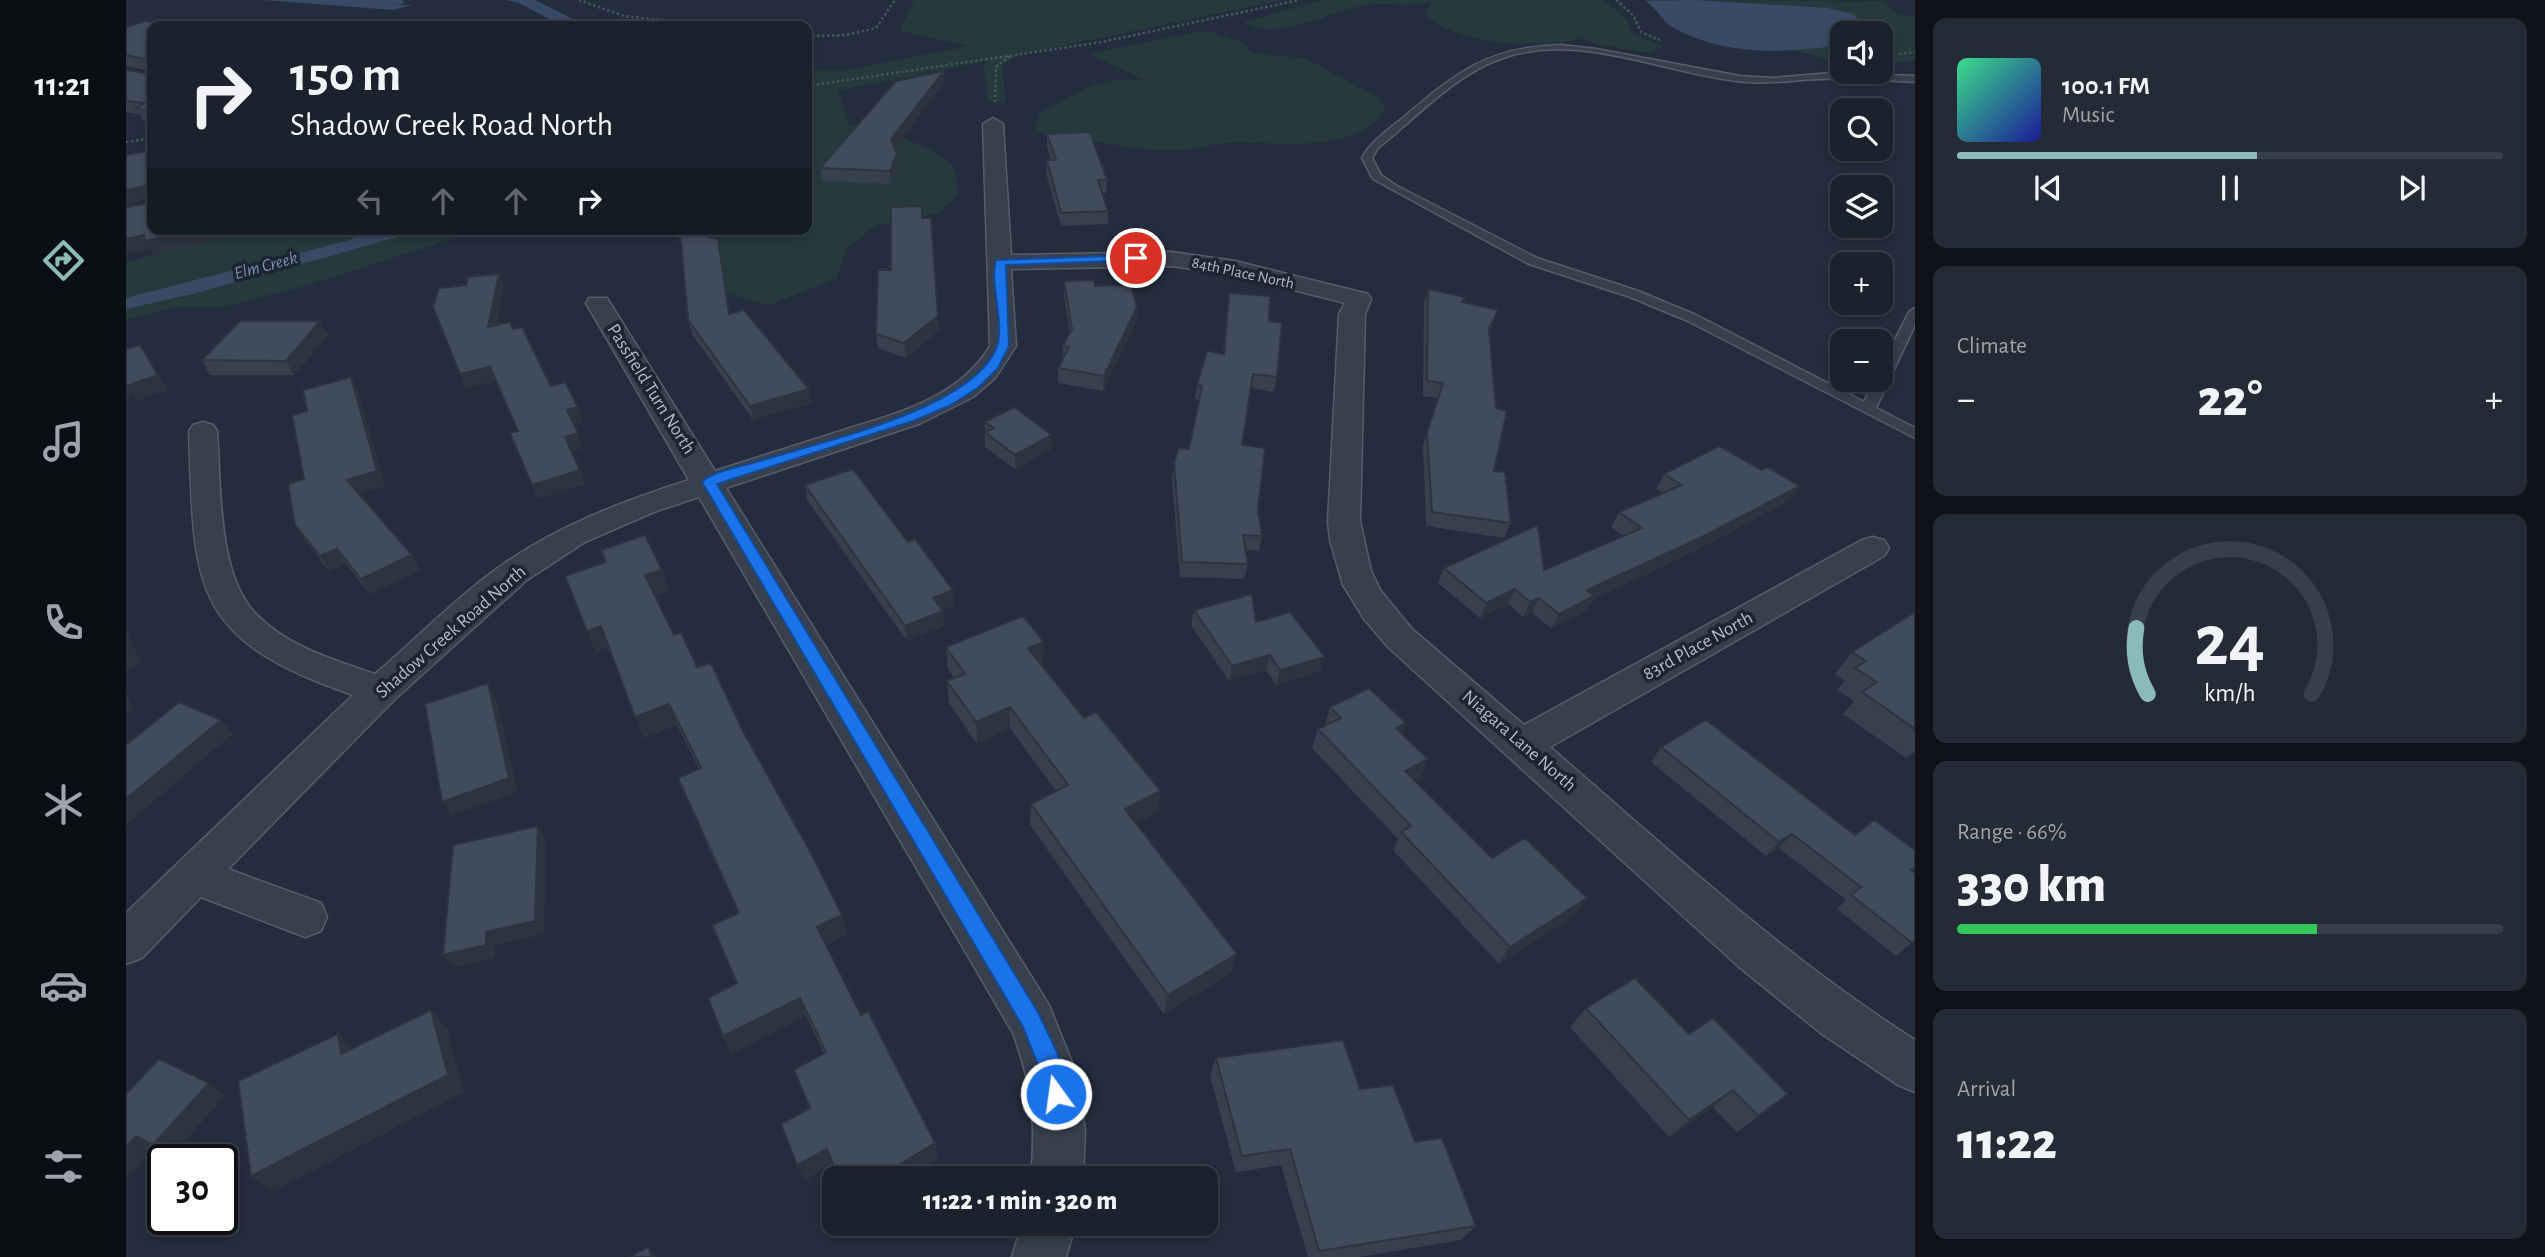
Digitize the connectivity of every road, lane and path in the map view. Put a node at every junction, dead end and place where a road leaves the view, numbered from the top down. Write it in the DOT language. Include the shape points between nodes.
graph roads {
  1 [pos="579,0"];
  2 [pos="895,0"];
  3 [pos="1299,0"];
  4 [pos="1616,0"];
  5 [pos="674,21"];
  6 [pos="812,36"];
  7 [pos="1664,41"];
  8 [pos="1023,52"];
  9 [pos="1915,79"];
  10 [pos="812,85"];
  11 [pos="993,124"];
  12 [pos="147,139"];
  13 [pos="126,142"];
  14 [pos="1000,262"];
  15 [pos="1359,299"];
  16 [pos="598,303"];
  17 [pos="1914,316"];
  18 [pos="1868,410"];
  19 [pos="203,431"];
  20 [pos="1915,434"];
  21 [pos="709,482"];
  22 [pos="1873,548"];
  23 [pos="381,691"];
  24 [pos="1523,744"];
  25 [pos="195,876"];
  26 [pos="305,916"];
  27 [pos="126,943"];
  28 [pos="1915,1068"];
  29 [pos="1058,1166"];
  30 [pos="1045,1236"];
  31 [pos="1039,1257"];
  1 -- 5 [label="path" via="624,16"];
  2 -- 6 [label="path" via="876,28"];
  3 -- 8 [label="path" via="1102,43"];
  4 -- 7 [label="path" via="1633,15 1641,32"];
  8 -- 10 [label="path"];
  8 -- 11 [label="path" via="996,67"];
  9 -- 18 [label="lane" via="1833,76 1772,81 1706,74 1604,53 1525,50 1501,54 1478,66 1374,146 1367,158 1377,177 1393,188 1533,261 1692,318"];
  11 -- 14 [label="street, Shadow Creek Road North"];
  12 -- 13 [label="path"];
  14 -- 15 [label="street, 84th Place North" via="1171,258 1235,268"];
  14 -- 21 [label="street, Shadow Creek Road North" via="1003,346 994,365 974,385 909,418"];
  15 -- 24 [label="street, Niagara Lane North" via="1352,314 1344,521 1346,551 1356,582 1401,638"];
  16 -- 21 [label="street, Passfield Turn North"];
  17 -- 18 [label="lane"];
  18 -- 20 [label="lane"];
  19 -- 23 [label="street" via="211,549 223,588 242,621 289,655"];
  21 -- 23 [label="street, Shadow Creek Road North" via="574,535 515,572"];
  21 -- 29 [label="street, Passfield Turn North" via="1032,1021 1053,1075 1060,1132"];
  22 -- 24 [label="street, 83rd Place North"];
  23 -- 25 [label="street, Shadow Creek Road North"];
  24 -- 28 [label="street, Niagara Lane North" via="1755,952 1839,1018"];
  25 -- 26 [label="street"];
  25 -- 27 [label="street, Shadow Creek Road North"];
  30 -- 31 [label="street"];
}
